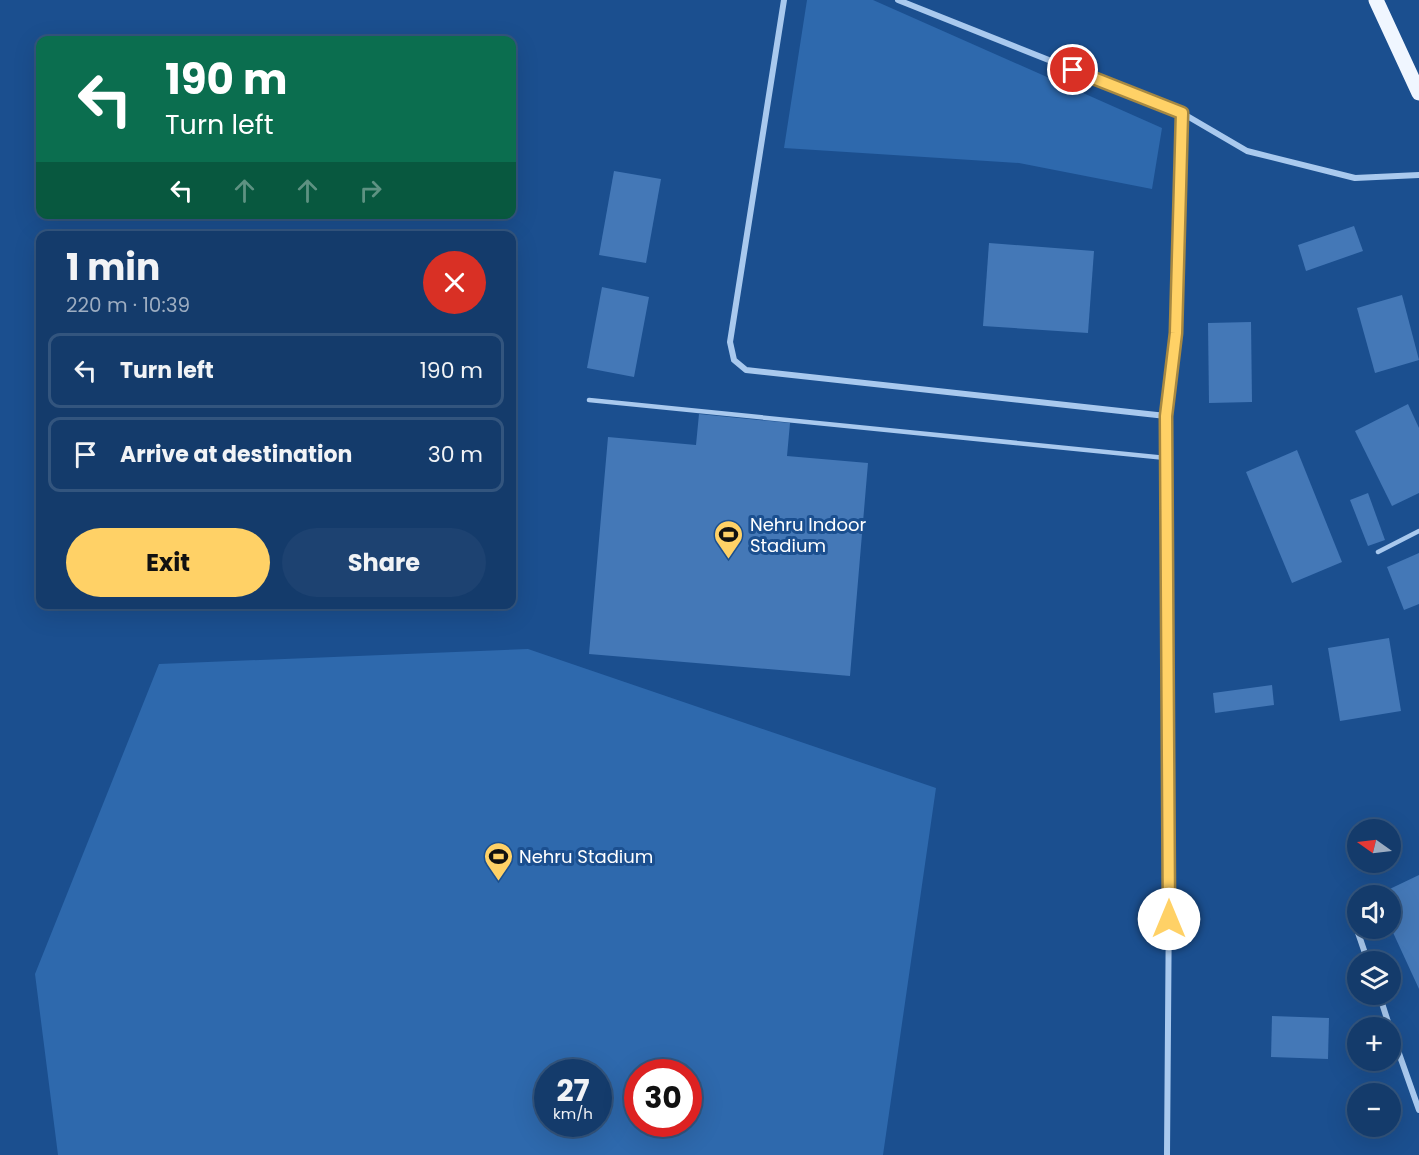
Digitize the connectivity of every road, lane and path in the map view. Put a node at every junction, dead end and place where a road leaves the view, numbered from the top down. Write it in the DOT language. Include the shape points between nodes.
graph roads {
  1 [pos="784,0"];
  2 [pos="898,0"];
  3 [pos="1376,0"];
  4 [pos="1419,93"];
  5 [pos="1182,113"];
  6 [pos="1419,175"];
  7 [pos="589,400"];
  8 [pos="1166,416"];
  9 [pos="1166,458"];
  10 [pos="1419,531"];
  11 [pos="1378,552"];
  12 [pos="1401,1059"];
  13 [pos="1419,1110"];
  14 [pos="1167,1155"];
  1 -- 8 [label="street" via="730,342 734,360 746,370"];
  2 -- 5 [label="street"];
  3 -- 4 [label="main road"];
  5 -- 6 [label="street" via="1247,151 1355,178"];
  5 -- 8 [label="street" via="1176,333"];
  7 -- 9 [label="lane"];
  8 -- 9 [label="street"];
  9 -- 14 [label="street"];
  10 -- 11 [label="lane"];
  12 -- 13 [label="street"];
}
